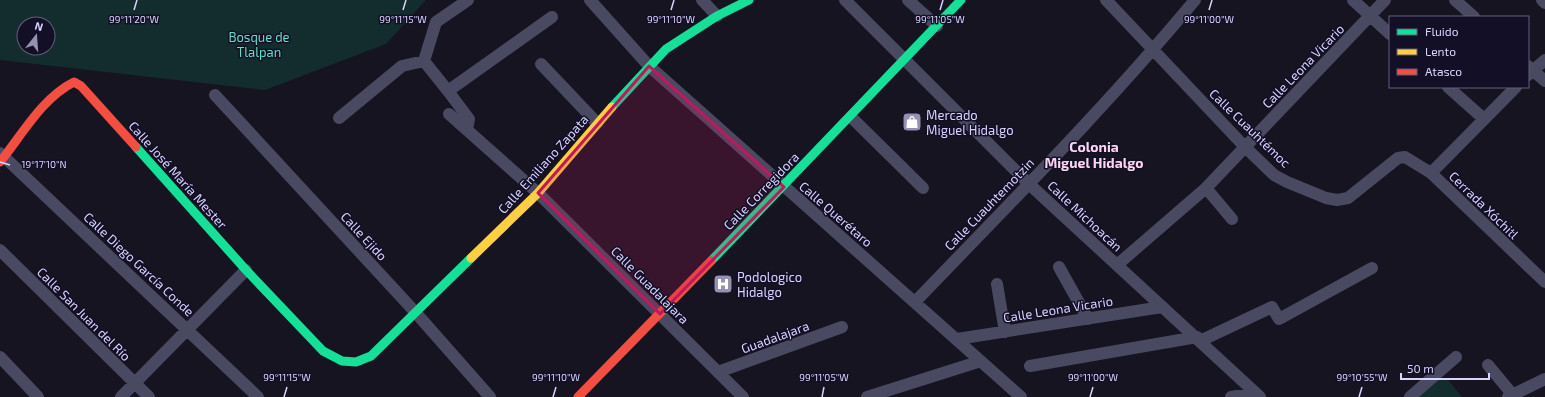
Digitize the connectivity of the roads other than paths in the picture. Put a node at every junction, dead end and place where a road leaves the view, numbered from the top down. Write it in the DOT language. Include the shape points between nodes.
graph roads {
  1 [pos="468,0"];
  2 [pos="590,0"];
  3 [pos="702,0"];
  4 [pos="747,0"];
  5 [pos="845,0"];
  6 [pos="908,0"];
  7 [pos="961,0"];
  8 [pos="1106,0"];
  9 [pos="1195,0"];
  10 [pos="1353,0"];
  11 [pos="1385,0"];
  12 [pos="1455,0"];
  13 [pos="1542,0"];
  14 [pos="1545,3"];
  15 [pos="552,16"];
  16 [pos="717,16"];
  17 [pos="1370,16"];
  18 [pos="1473,16"];
  19 [pos="937,26"];
  20 [pos="1389,33"];
  21 [pos="1154,50"];
  22 [pos="424,60"];
  23 [pos="904,60"];
  24 [pos="1545,60"];
  25 [pos="541,64"];
  26 [pos="649,66"];
  27 [pos="1530,71"];
  28 [pos="1545,81"];
  29 [pos="1449,88"];
  30 [pos="1515,88"];
  31 [pos="448,91"];
  32 [pos="215,95"];
  33 [pos="449,114"];
  34 [pos="851,117"];
  35 [pos="339,118"];
  36 [pos="1484,119"];
  37 [pos="597,123"];
  38 [pos="467,130"];
  39 [pos="1245,147"];
  40 [pos="1,157"];
  41 [pos="1398,158"];
  42 [pos="1431,173"];
  43 [pos="1029,184"];
  44 [pos="784,187"];
  45 [pos="923,188"];
  46 [pos="1206,188"];
  47 [pos="538,193"];
  48 [pos="1232,219"];
  49 [pos="0,250"];
  50 [pos="1117,265"];
  51 [pos="1059,267"];
  52 [pos="1372,268"];
  53 [pos="246,270"];
  54 [pos="1545,282"];
  55 [pos="997,284"];
  56 [pos="914,302"];
  57 [pos="1162,307"];
  58 [pos="416,313"];
  59 [pos="660,314"];
  60 [pos="1088,319"];
  61 [pos="842,327"];
  62 [pos="188,330"];
  63 [pos="1005,332"];
  64 [pos="957,339"];
  65 [pos="1198,339"];
  66 [pos="0,356"];
  67 [pos="1456,357"];
  68 [pos="342,361"];
  69 [pos="982,361"];
  70 [pos="1030,366"];
  71 [pos="1488,366"];
  72 [pos="718,372"];
  73 [pos="1545,379"];
  74 [pos="134,383"];
  75 [pos="1258,395"];
  76 [pos="1510,396"];
  77 [pos="38,397"];
  78 [pos="121,397"];
  79 [pos="149,397"];
  80 [pos="258,397"];
  81 [pos="490,397"];
  82 [pos="578,397"];
  83 [pos="743,397"];
  84 [pos="867,397"];
  85 [pos="1021,397"];
  86 [pos="1231,397"];
  87 [pos="1410,397"];
  1 -- 22 [label="street" via="436,22"];
  2 -- 26 [label="street, Calle Querétaro"];
  3 -- 16 [label="street"];
  4 -- 16 [label="street, Calle Emiliano Zapata"];
  5 -- 23 [label="street, Calle Michoacán"];
  6 -- 19 [label="street"];
  7 -- 19 [label="street, Calle Corregidora"];
  8 -- 21 [label="street, Calle Cuauhtémoc"];
  9 -- 21 [label="street, Calle Cuauhtemotzin"];
  10 -- 17 [label="street"];
  11 -- 17 [label="street, Calle Leona Vicario"];
  12 -- 18 [label="street"];
  13 -- 14 [label="street"];
  15 -- 31 [label="street"];
  16 -- 26 [label="street, Calle Emiliano Zapata" via="666,49"];
  17 -- 20 [label="street"];
  17 -- 39 [label="street, Calle Leona Vicario"];
  19 -- 23 [label="street, Calle Corregidora"];
  21 -- 39 [label="street, Calle Cuauhtémoc"];
  21 -- 43 [label="street, Calle Cuauhtemotzin"];
  22 -- 31 [label="street"];
  22 -- 35 [label="street" via="402,66"];
  23 -- 34 [label="street, Calle Corregidora"];
  23 -- 43 [label="street, Calle Michoacán"];
  24 -- 27 [label="street"];
  25 -- 37 [label="street"];
  26 -- 37 [label="street, Calle Emiliano Zapata"];
  26 -- 44 [label="street, Calle Querétaro"];
  27 -- 28 [label="street"];
  29 -- 36 [label="street"];
  30 -- 36 [label="street"];
  31 -- 38 [label="street" via="469,119"];
  32 -- 58 [label="street, Calle Ejido"];
  33 -- 38 [label="street, Calle Guadalajara"];
  34 -- 44 [label="street, Calle Corregidora"];
  34 -- 45 [label="street"];
  36 -- 42 [label="street"];
  37 -- 47 [label="street, Calle Emiliano Zapata"];
  38 -- 47 [label="street, Calle Guadalajara"];
  39 -- 41 [label="street, Calle Cuauhtémoc" via="1274,175 1286,182 1337,200 1348,198"];
  39 -- 46 [label="street, Calle Leona Vicario"];
  40 -- 53 [label="street, Calle José María Mester" via="49,102 67,84 74,82 81,86"];
  40 -- 62 [label="street, Calle Diego García Conde"];
  41 -- 42 [label="street, Cerrada Xóchitl" via="1412,160"];
  42 -- 54 [label="street, Cerrada Xóchitl"];
  43 -- 50 [label="street, Calle Michoacán"];
  43 -- 56 [label="street, Calle Cuauhtemotzin"];
  44 -- 56 [label="street, Calle Querétaro"];
  44 -- 59 [label="street, Calle Corregidora"];
  46 -- 48 [label="street"];
  46 -- 50 [label="street, Calle Leona Vicario"];
  47 -- 58 [label="street, Calle Emiliano Zapata"];
  47 -- 59 [label="street, Calle Guadalajara"];
  49 -- 74 [label="street, Calle San Juan del Río"];
  50 -- 57 [label="street, Calle Michoacán"];
  51 -- 60 [label="street"];
  52 -- 65 [label="street" via="1279,319 1272,306"];
  53 -- 62 [label="street"];
  53 -- 68 [label="street, Calle José María Mester" via="323,351"];
  55 -- 63 [label="street"];
  56 -- 64 [label="street, Calle Querétaro"];
  57 -- 60 [label="street, Calle Leona Vicario"];
  57 -- 65 [label="street, Calle Michoacán"];
  58 -- 68 [label="street, Calle Emiliano Zapata" via="371,356 356,362"];
  58 -- 81 [label="street, Calle Ejido"];
  59 -- 72 [label="street, Calle Guadalajara"];
  59 -- 82 [label="street, Calle Corregidora"];
  60 -- 63 [label="street, Calle Leona Vicario"];
  61 -- 72 [label="street, Guadalajara"];
  62 -- 74 [label="street"];
  62 -- 80 [label="street, Calle Diego García Conde"];
  63 -- 64 [label="street, Calle Leona Vicario"];
  64 -- 69 [label="street, Calle Querétaro"];
  65 -- 70 [label="street"];
  65 -- 75 [label="street, Calle Michoacán"];
  66 -- 77 [label="street"];
  67 -- 87 [label="street"];
  69 -- 84 [label="street"];
  69 -- 85 [label="street, Calle Querétaro"];
  71 -- 76 [label="street"];
  72 -- 83 [label="street, Calle Guadalajara"];
  73 -- 76 [label="street"];
  74 -- 78 [label="street"];
  74 -- 79 [label="street, Calle San Juan del Río"];
  75 -- 86 [label="street"];
}
